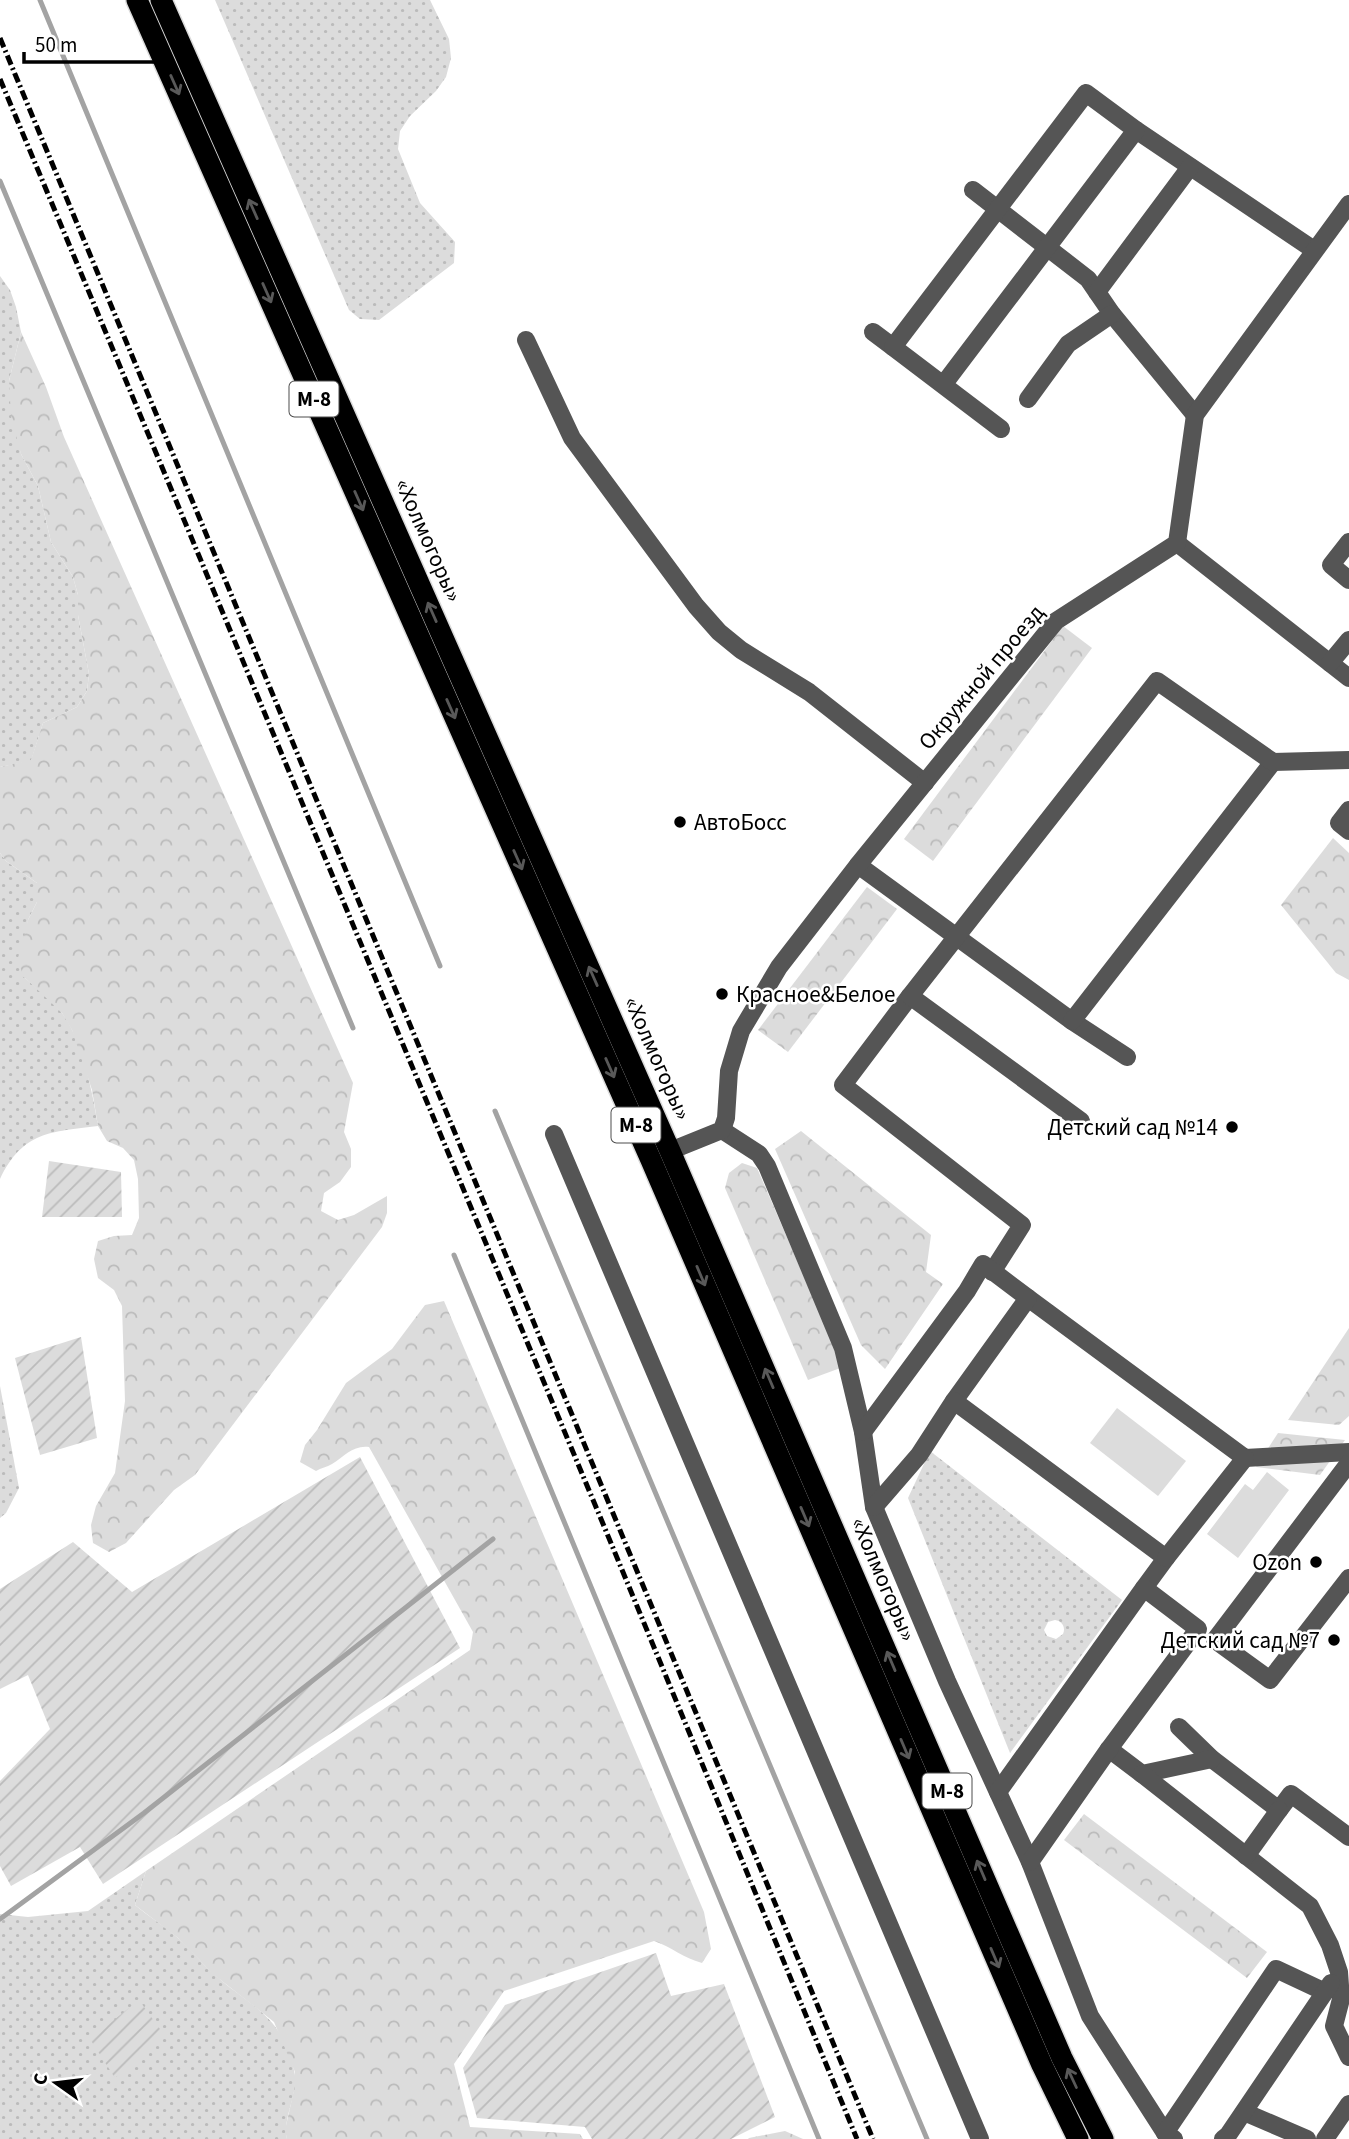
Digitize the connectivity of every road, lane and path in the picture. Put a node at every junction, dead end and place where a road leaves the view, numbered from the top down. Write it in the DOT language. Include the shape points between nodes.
graph roads {
  1 [pos="137,0"];
  2 [pos="161,0"];
  3 [pos="1136,130"];
  4 [pos="1190,167"];
  5 [pos="973,190"];
  6 [pos="1349,204"];
  7 [pos="998,210"];
  8 [pos="1047,248"];
  9 [pos="1314,250"];
  10 [pos="1097,292"];
  11 [pos="1112,314"];
  12 [pos="873,332"];
  13 [pos="526,340"];
  14 [pos="893,348"];
  15 [pos="943,385"];
  16 [pos="1028,399"];
  17 [pos="1195,415"];
  18 [pos="1001,429"];
  19 [pos="1349,542"];
  20 [pos="1177,543"];
  21 [pos="1349,580"];
  22 [pos="1349,640"];
  23 [pos="1330,663"];
  24 [pos="1349,678"];
  25 [pos="1349,760"];
  26 [pos="1273,762"];
  27 [pos="925,783"];
  28 [pos="1349,810"];
  29 [pos="1349,831"];
  30 [pos="858,865"];
  31 [pos="956,936"];
  32 [pos="910,996"];
  33 [pos="1072,1021"];
  34 [pos="1127,1057"];
  35 [pos="1081,1121"];
  36 [pos="722,1130"];
  37 [pos="554,1134"];
  38 [pos="670,1151"];
  39 [pos="992,1272"];
  40 [pos="1028,1298"];
  41 [pos="954,1401"];
  42 [pos="863,1432"];
  43 [pos="1349,1452"];
  44 [pos="1245,1458"];
  45 [pos="1349,1463"];
  46 [pos="874,1507"];
  47 [pos="1166,1558"];
  48 [pos="1349,1578"];
  49 [pos="1144,1588"];
  50 [pos="1198,1629"];
  51 [pos="1215,1640"];
  52 [pos="1179,1727"];
  53 [pos="1109,1749"];
  54 [pos="1212,1759"];
  55 [pos="1143,1774"];
  56 [pos="998,1793"];
  57 [pos="1279,1810"];
  58 [pos="1349,1837"];
  59 [pos="1246,1856"];
  60 [pos="1030,1861"];
  61 [pos="1339,1972"];
  62 [pos="1325,1992"];
  63 [pos="1349,2057"];
  64 [pos="1349,2104"];
  65 [pos="1244,2112"];
  66 [pos="1170,2136"];
  67 [pos="980,2139"];
  68 [pos="1078,2139"];
  69 [pos="1103,2139"];
  70 [pos="1223,2139"];
  71 [pos="1307,2139"];
  72 [pos="1325,2139"];
  1 -- 68 [label="highway, «Холмогоры» / М-8, one-way"];
  38 -- 2 [label="highway, «Холмогоры» / М-8, one-way"];
  3 -- 4 [label="street"];
  3 -- 7 [label="street" via="1086,93"];
  3 -- 8 [label="street"];
  4 -- 9 [label="street"];
  4 -- 10 [label="street"];
  5 -- 7 [label="street"];
  6 -- 9 [label="street"];
  7 -- 8 [label="street"];
  7 -- 14 [label="street"];
  8 -- 10 [label="street" via="1088,279"];
  8 -- 15 [label="street"];
  9 -- 17 [label="street"];
  10 -- 11 [label="street"];
  11 -- 16 [label="street" via="1068,344"];
  11 -- 17 [label="street"];
  12 -- 14 [label="street"];
  13 -- 27 [label="street" via="572,438 703,615 741,650 809,692"];
  14 -- 15 [label="street"];
  15 -- 18 [label="street"];
  17 -- 20 [label="street"];
  19 -- 21 [label="street" via="1331,565"];
  20 -- 23 [label="street"];
  20 -- 27 [label="street, Окружной проезд" via="1056,621"];
  22 -- 23 [label="street"];
  23 -- 24 [label="street"];
  25 -- 26 [label="street"];
  26 -- 31 [label="street" via="1157,681"];
  26 -- 33 [label="street"];
  27 -- 30 [label="street, Окружной проезд"];
  28 -- 29 [label="street" via="1339,823"];
  30 -- 31 [label="street"];
  30 -- 36 [label="street, Окружной проезд" via="779,967 741,1031 729,1072"];
  31 -- 32 [label="street"];
  31 -- 33 [label="street"];
  32 -- 35 [label="street"];
  32 -- 39 [label="street" via="843,1086 1022,1226"];
  33 -- 34 [label="street"];
  36 -- 38 [label="street"];
  36 -- 42 [label="street" via="759,1154 767,1166 843,1348"];
  37 -- 67 [label="street"];
  69 -- 38 [label="highway, «Холмогоры» / М-8, one-way" via="1062,2058"];
  39 -- 40 [label="street"];
  39 -- 42 [label="street" via="983,1264"];
  40 -- 41 [label="street"];
  40 -- 44 [label="street"];
  41 -- 46 [label="street" via="919,1455"];
  41 -- 47 [label="street"];
  42 -- 46 [label="street"];
  43 -- 44 [label="street"];
  44 -- 47 [label="street"];
  45 -- 51 [label="street"];
  46 -- 56 [label="street"];
  47 -- 49 [label="street"];
  48 -- 51 [label="street" via="1270,1680"];
  49 -- 50 [label="street"];
  49 -- 56 [label="street"];
  50 -- 51 [label="street"];
  50 -- 53 [label="street"];
  52 -- 54 [label="street"];
  53 -- 55 [label="street"];
  53 -- 60 [label="street"];
  54 -- 55 [label="street"];
  54 -- 57 [label="street"];
  55 -- 59 [label="street"];
  56 -- 60 [label="street"];
  57 -- 58 [label="street" via="1291,1794"];
  57 -- 59 [label="street"];
  59 -- 61 [label="street" via="1310,1906"];
  60 -- 66 [label="street" via="1090,2017"];
  61 -- 62 [label="street"];
  61 -- 63 [label="street" via="1341,1999 1335,2026"];
  62 -- 65 [label="street"];
  62 -- 66 [label="street" via="1276,1969"];
  64 -- 72 [label="street"];
  65 -- 70 [label="street"];
  65 -- 71 [label="street"];
}
